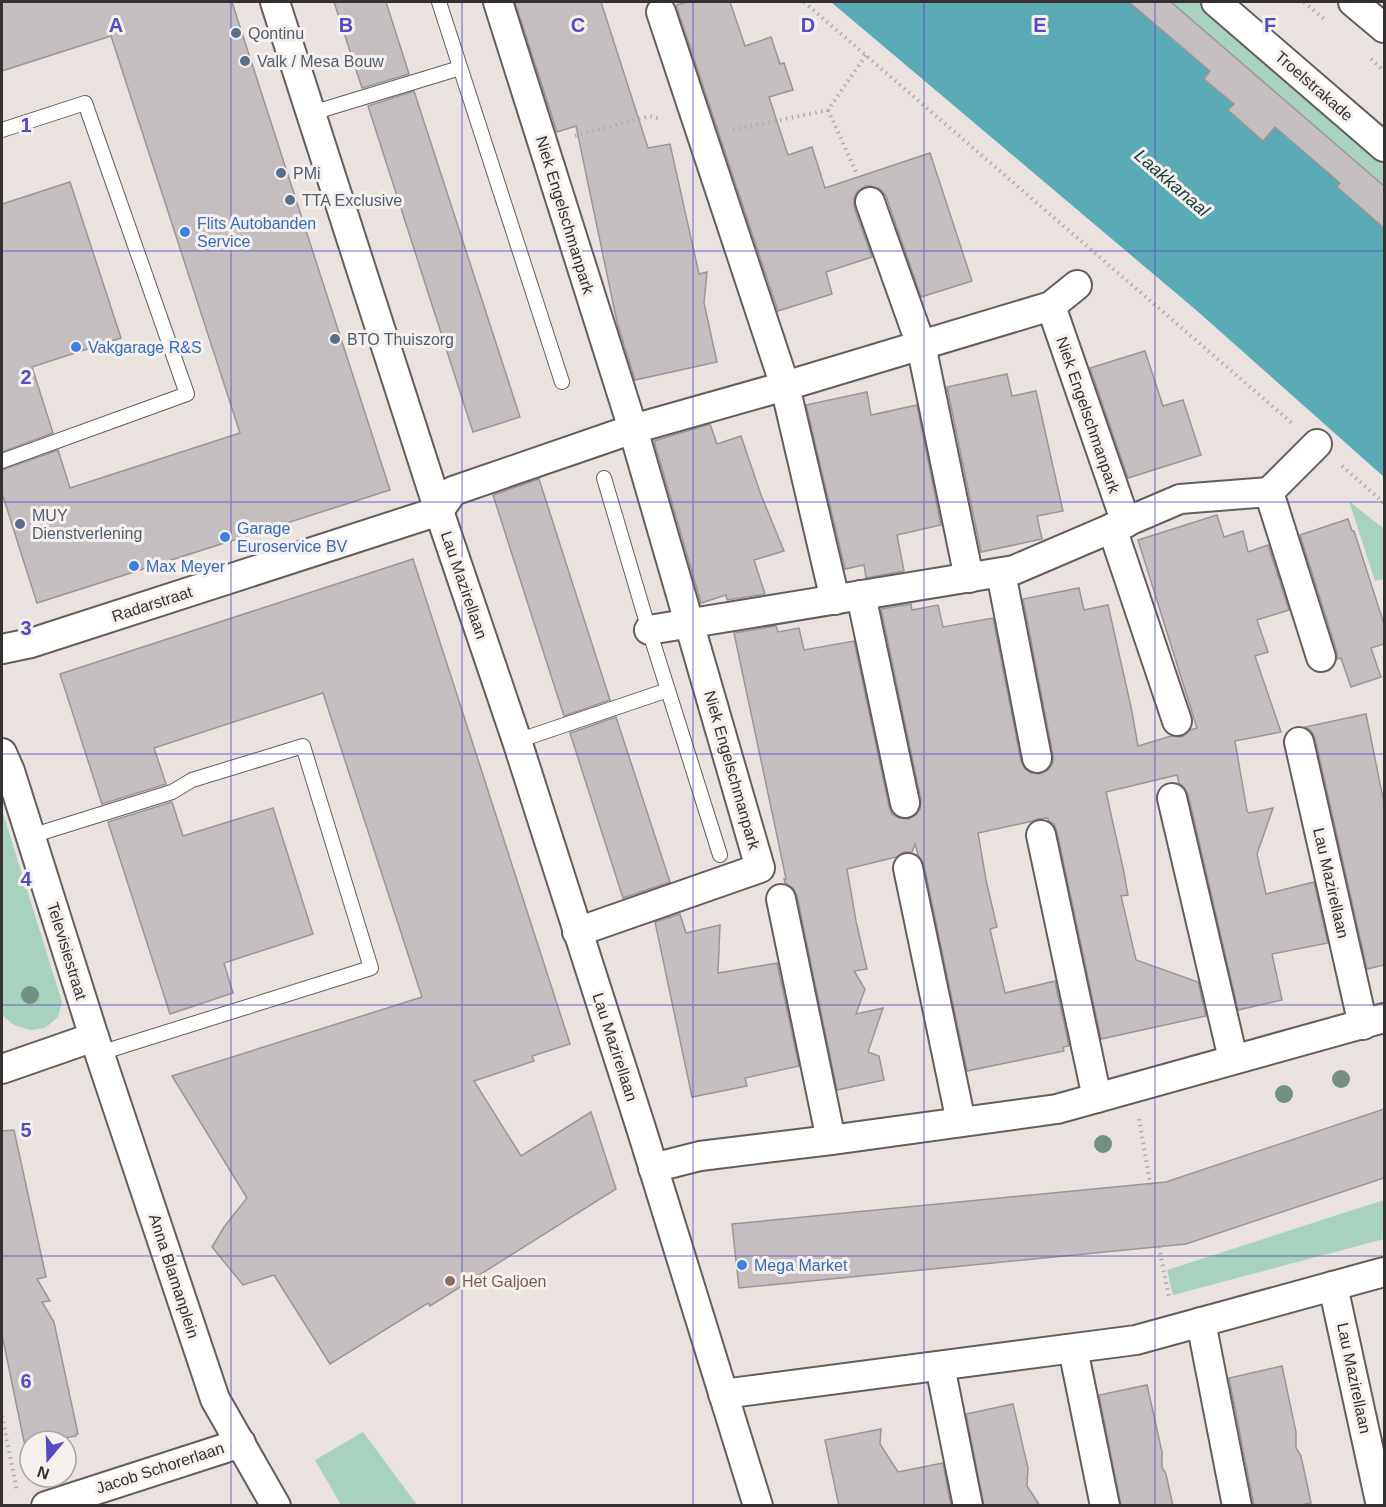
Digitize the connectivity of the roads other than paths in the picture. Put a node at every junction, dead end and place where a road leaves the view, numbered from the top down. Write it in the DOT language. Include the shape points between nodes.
graph roads {
  1 [pos="275,2"];
  2 [pos="439,2"];
  3 [pos="498,2"];
  4 [pos="1216,2"];
  5 [pos="1353,2"];
  6 [pos="661,12"];
  7 [pos="1384,28"];
  8 [pos="460,68"];
  9 [pos="312,113"];
  10 [pos="2,130"];
  11 [pos="1384,147"];
  12 [pos="870,202"];
  13 [pos="1077,285"];
  14 [pos="1051,306"];
  15 [pos="921,345"];
  16 [pos="562,382"];
  17 [pos="785,386"];
  18 [pos="633,429"];
  19 [pos="1317,444"];
  20 [pos="2,461"];
  21 [pos="604,478"];
  22 [pos="1269,492"];
  23 [pos="439,511"];
  24 [pos="1119,525"];
  25 [pos="1001,573"];
  26 [pos="969,578"];
  27 [pos="848,598"];
  28 [pos="689,624"];
  29 [pos="649,630"];
  30 [pos="2,649"];
  31 [pos="1321,657"];
  32 [pos="668,690"];
  33 [pos="1177,721"];
  34 [pos="517,741"];
  35 [pos="1299,742"];
  36 [pos="1037,758"];
  37 [pos="4,766"];
  38 [pos="1172,798"];
  39 [pos="905,803"];
  40 [pos="1041,835"];
  41 [pos="31,836"];
  42 [pos="720,855"];
  43 [pos="908,868"];
  44 [pos="781,899"];
  45 [pos="577,932"];
  46 [pos="1374,1021"];
  47 [pos="97,1045"];
  48 [pos="1233,1059"];
  49 [pos="2,1069"];
  50 [pos="1097,1098"];
  51 [pos="961,1122"];
  52 [pos="831,1140"];
  53 [pos="653,1168"];
  54 [pos="1384,1272"];
  55 [pos="1334,1286"];
  56 [pos="1201,1322"];
  57 [pos="1073,1349"];
  58 [pos="940,1366"];
  59 [pos="723,1394"];
  60 [pos="241,1443"];
  61 [pos="46,1506"];
  62 [pos="276,1506"];
  63 [pos="758,1506"];
  64 [pos="968,1506"];
  65 [pos="1105,1506"];
  66 [pos="1238,1506"];
  67 [pos="1381,1506"];
  1 -- 9 [label="street, Lau Mazirellaan"];
  2 -- 8 [label="lane"];
  3 -- 18 [label="street, Niek Engelschmanpark"];
  4 -- 11 [label="street, Troelstrakade"];
  5 -- 7 [label="street"];
  6 -- 17 [label="street"];
  8 -- 9 [label="lane"];
  8 -- 16 [label="lane"];
  9 -- 23 [label="street, Lau Mazirellaan"];
  10 -- 20 [label="lane" via="85,103 187,394"];
  12 -- 15 [label="street"];
  13 -- 14 [label="street"];
  14 -- 15 [label="street"];
  14 -- 24 [label="street, Niek Engelschmanpark"];
  15 -- 17 [label="street"];
  15 -- 26 [label="street"];
  17 -- 18 [label="street"];
  17 -- 27 [label="street"];
  18 -- 23 [label="street" via="453,491"];
  18 -- 28 [label="street, Niek Engelschmanpark"];
  19 -- 22 [label="street"];
  21 -- 29 [label="lane"];
  22 -- 24 [label="street" via="1180,500"];
  22 -- 31 [label="street"];
  23 -- 30 [label="street, Radarstraat" via="31,643"];
  23 -- 34 [label="street, Lau Mazirellaan"];
  24 -- 25 [label="street"];
  24 -- 33 [label="street, Niek Engelschmanpark"];
  25 -- 26 [label="street"];
  25 -- 36 [label="street"];
  26 -- 27 [label="street"];
  27 -- 28 [label="street"];
  27 -- 39 [label="street"];
  28 -- 29 [label="street"];
  28 -- 45 [label="street, Niek Engelschmanpark" via="760,868"];
  29 -- 32 [label="lane"];
  32 -- 34 [label="lane"];
  32 -- 42 [label="lane"];
  34 -- 45 [label="street, Lau Mazirellaan"];
  35 -- 46 [label="street, Lau Mazirellaan"];
  37 -- 41 [label="street, Televisiestraat"];
  38 -- 48 [label="street"];
  40 -- 50 [label="street"];
  41 -- 47 [label="street, Televisiestraat"];
  41 -- 47 [label="lane" via="303,746 371,968"];
  43 -- 51 [label="street"];
  44 -- 52 [label="street"];
  45 -- 53 [label="street, Lau Mazirellaan"];
  46 -- 48 [label="street, Lau Mazirellaan"];
  47 -- 49 [label="street"];
  47 -- 60 [label="street, Anna Blamanplein" via="215,1399"];
  48 -- 50 [label="street, Lau Mazirellaan"];
  50 -- 51 [label="street, Lau Mazirellaan" via="1057,1109"];
  51 -- 52 [label="street, Lau Mazirellaan"];
  52 -- 53 [label="street, Lau Mazirellaan" via="700,1156"];
  53 -- 59 [label="street, Lau Mazirellaan"];
  54 -- 55 [label="street"];
  55 -- 56 [label="street"];
  55 -- 67 [label="street, Lau Mazirellaan"];
  56 -- 57 [label="street" via="1136,1340"];
  56 -- 66 [label="street"];
  57 -- 58 [label="street"];
  57 -- 65 [label="street"];
  58 -- 59 [label="street"];
  58 -- 64 [label="street"];
  59 -- 63 [label="street, Lau Mazirellaan"];
  60 -- 61 [label="street, Jacob Schorerlaan"];
  60 -- 62 [label="street, Anna Blamanplein"];
}
